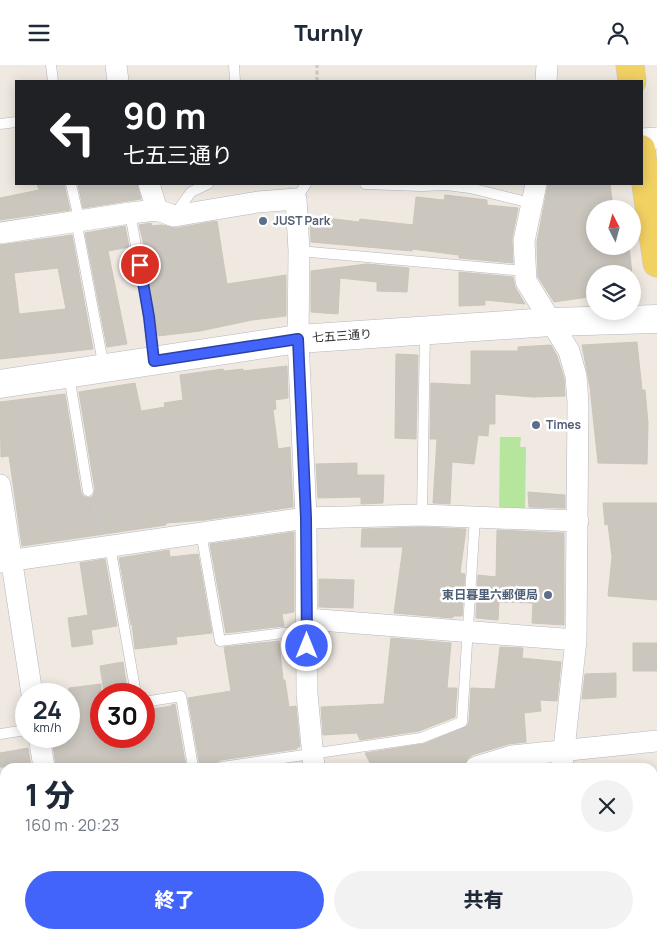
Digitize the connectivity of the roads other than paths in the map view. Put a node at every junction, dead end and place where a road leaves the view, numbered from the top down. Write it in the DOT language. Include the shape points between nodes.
graph roads {
  1 [pos="51,65"];
  2 [pos="116,65"];
  3 [pos="234,65"];
  4 [pos="547,65"];
  5 [pos="630,65"];
  6 [pos="53,80"];
  7 [pos="118,80"];
  8 [pos="236,80"];
  9 [pos="546,80"];
  10 [pos="632,80"];
  11 [pos="15,122"];
  12 [pos="0,124"];
  13 [pos="657,138"];
  14 [pos="643,139"];
  15 [pos="643,163"];
  16 [pos="71,185"];
  17 [pos="150,185"];
  18 [pos="206,185"];
  19 [pos="394,185"];
  20 [pos="446,185"];
  21 [pos="446,185"];
  22 [pos="301,191"];
  23 [pos="534,194"];
  24 [pos="130,213"];
  25 [pos="166,213"];
  26 [pos="78,220"];
  27 [pos="0,233"];
  28 [pos="299,251"];
  29 [pos="657,263"];
  30 [pos="525,271"];
  31 [pos="657,319"];
  32 [pos="551,322"];
  33 [pos="425,330"];
  34 [pos="298,339"];
  35 [pos="154,361"];
  36 [pos="104,369"];
  37 [pos="69,374"];
  38 [pos="0,384"];
  39 [pos="0,485"];
  40 [pos="88,491"];
  41 [pos="422,515"];
  42 [pos="475,517"];
  43 [pos="306,518"];
  44 [pos="578,521"];
  45 [pos="201,532"];
  46 [pos="106,546"];
  47 [pos="6,562"];
  48 [pos="307,624"];
  49 [pos="467,631"];
  50 [pos="576,640"];
  51 [pos="30,683"];
  52 [pos="134,683"];
  53 [pos="155,700"];
  54 [pos="15,732"];
  55 [pos="0,734"];
  56 [pos="657,741"];
  57 [pos="41,748"];
  58 [pos="562,759"];
  59 [pos="313,760"];
  60 [pos="43,763"];
  61 [pos="191,763"];
  62 [pos="274,763"];
  63 [pos="489,763"];
  1 -- 6 [label="lane"];
  2 -- 7 [label="street"];
  3 -- 8 [label="lane"];
  4 -- 9 [label="street"];
  5 -- 10 [label="main road"];
  11 -- 12 [label="lane"];
  13 -- 14 [label="street"];
  15 -- 29 [label="main road"];
  16 -- 26 [label="lane"];
  17 -- 25 [label="street"];
  18 -- 25 [label="lane" via="191,192"];
  19 -- 20 [label="lane"];
  21 -- 23 [label="lane"];
  22 -- 25 [label="street" via="258,203"];
  22 -- 28 [label="street"];
  23 -- 30 [label="street" via="524,241"];
  24 -- 25 [label="street"];
  24 -- 26 [label="street"];
  24 -- 35 [label="lane"];
  26 -- 27 [label="street"];
  26 -- 36 [label="lane"];
  28 -- 30 [label="lane"];
  28 -- 34 [label="street"];
  30 -- 32 [label="street" via="526,281"];
  31 -- 32 [label="street, 七五三通り"];
  32 -- 33 [label="street, 七五三通り"];
  32 -- 44 [label="street" via="569,351 576,376"];
  33 -- 34 [label="street, 七五三通り"];
  33 -- 41 [label="lane"];
  34 -- 35 [label="street, 七五三通り"];
  34 -- 43 [label="street"];
  35 -- 36 [label="street, 七五三通り"];
  36 -- 37 [label="street, 七五三通り"];
  37 -- 38 [label="street, 七五三通り"];
  37 -- 40 [label="lane"];
  39 -- 47 [label="street"];
  41 -- 42 [label="street"];
  41 -- 43 [label="street"];
  42 -- 44 [label="street"];
  42 -- 49 [label="lane"];
  43 -- 45 [label="street"];
  43 -- 48 [label="street"];
  44 -- 50 [label="street"];
  45 -- 46 [label="street"];
  45 -- 48 [label="lane" via="220,641"];
  46 -- 47 [label="street"];
  46 -- 52 [label="lane"];
  47 -- 51 [label="street"];
  48 -- 49 [label="street"];
  48 -- 59 [label="street" via="307,694"];
  49 -- 50 [label="street"];
  49 -- 59 [label="lane" via="462,722 421,738"];
  50 -- 58 [label="street"];
  53 -- 61 [label="lane" via="181,696"];
  54 -- 55 [label="lane"];
  56 -- 58 [label="street"];
  57 -- 60 [label="street"];
  58 -- 63 [label="street" via="512,756"];
  59 -- 62 [label="lane"];
}
